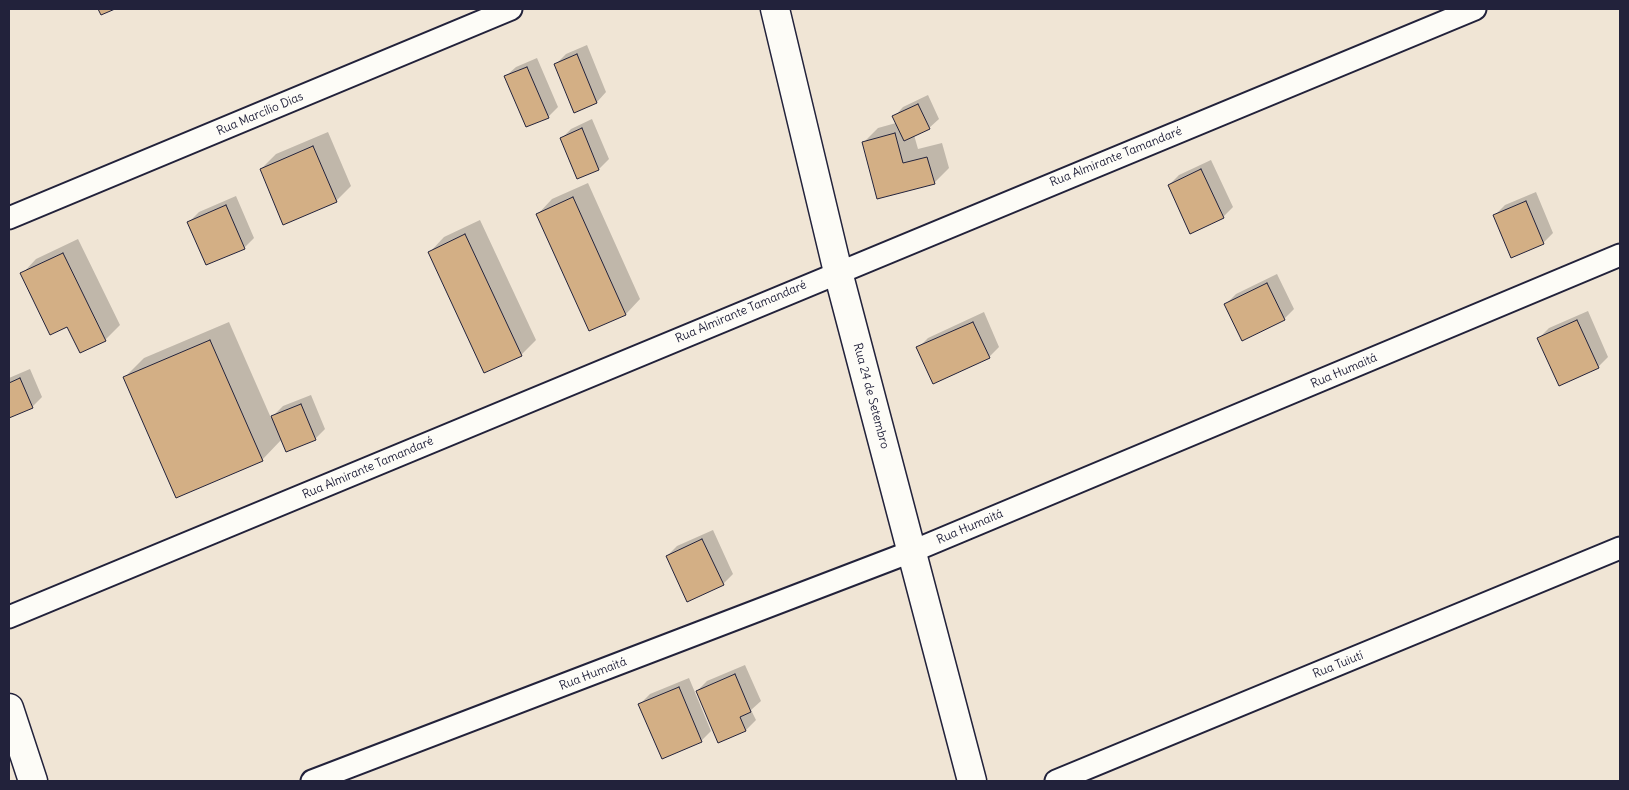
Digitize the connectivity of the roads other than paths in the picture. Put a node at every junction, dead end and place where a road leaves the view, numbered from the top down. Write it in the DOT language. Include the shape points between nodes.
graph roads {
  1 [pos="511,9"];
  2 [pos="775,9"];
  3 [pos="1475,9"];
  4 [pos="9,218"];
  5 [pos="1620,255"];
  6 [pos="838,272"];
  7 [pos="1620,548"];
  8 [pos="913,551"];
  9 [pos="9,617"];
  10 [pos="9,708"];
  11 [pos="32,781"];
  12 [pos="312,781"];
  13 [pos="972,781"];
  14 [pos="1056,781"];
  1 -- 4 [label="street, Rua Marcílio Dias"];
  2 -- 6 [label="street, Rua 24 de Setembro"];
  3 -- 6 [label="street, Rua Almirante Tamandaré"];
  5 -- 8 [label="street, Rua Humaitá"];
  6 -- 8 [label="street, Rua 24 de Setembro"];
  6 -- 9 [label="street, Rua Almirante Tamandaré"];
  7 -- 14 [label="street, Rua Tuiutí"];
  8 -- 12 [label="street, Rua Humaitá"];
  8 -- 13 [label="street, Rua 24 de Setembro"];
  10 -- 11 [label="street"];
}
